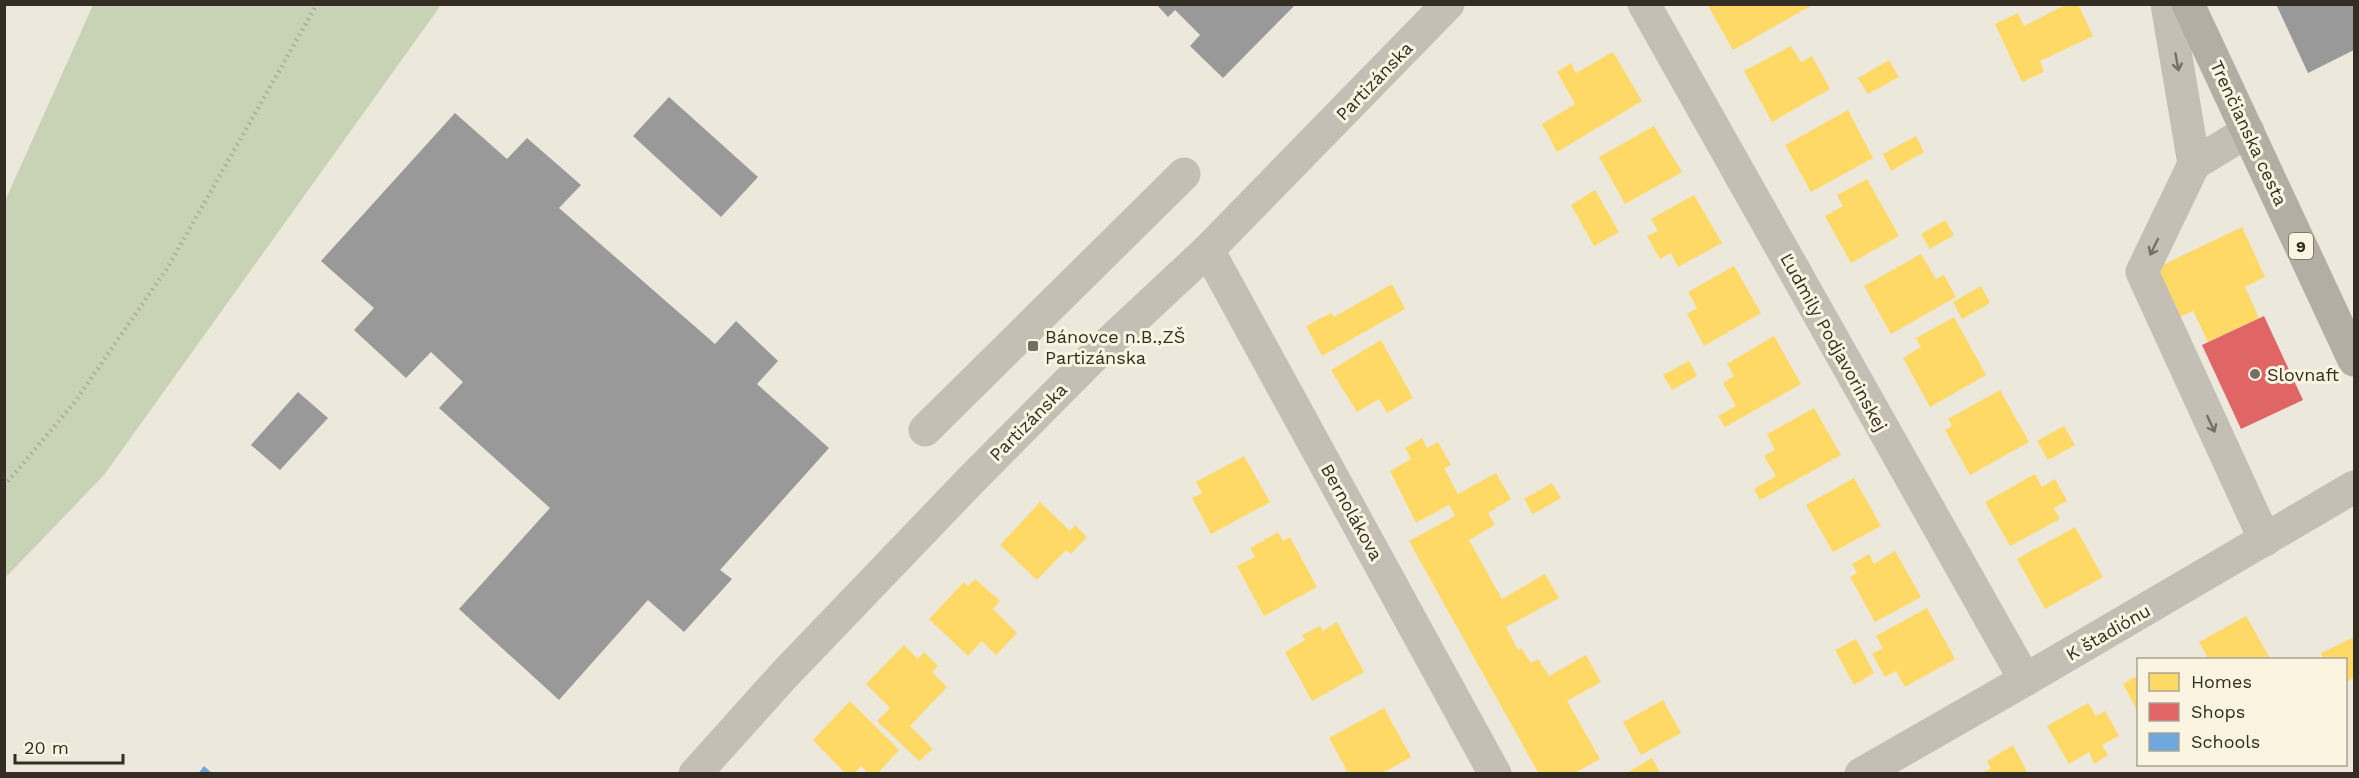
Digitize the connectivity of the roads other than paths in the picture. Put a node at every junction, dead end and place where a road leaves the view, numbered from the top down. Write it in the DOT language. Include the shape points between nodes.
graph roads {
  1 [pos="1448,4"];
  2 [pos="1644,4"];
  3 [pos="2167,4"];
  4 [pos="2188,4"];
  5 [pos="2248,131"];
  6 [pos="2194,164"];
  7 [pos="1184,174"];
  8 [pos="1208,250"];
  9 [pos="2355,360"];
  10 [pos="925,430"];
  11 [pos="2355,487"];
  12 [pos="2265,540"];
  13 [pos="2025,680"];
  14 [pos="695,774"];
  15 [pos="1495,774"];
  16 [pos="1861,774"];
  1 -- 8 [label="street, Partizánska"];
  2 -- 13 [label="street, Ľudmily Podjavorinskej"];
  3 -- 6 [label="street, one-way"];
  4 -- 5 [label="main road, Trenčianska cesta / 9"];
  5 -- 6 [label="street"];
  5 -- 9 [label="main road, Trenčianska cesta / 9"];
  6 -- 12 [label="street, one-way" via="2142,272"];
  7 -- 10 [label="street"];
  8 -- 14 [label="street, Partizánska" via="1089,361 971,480"];
  8 -- 15 [label="street, Bernolákova"];
  11 -- 12 [label="street, K štadiónu"];
  12 -- 13 [label="street, K štadiónu"];
  13 -- 16 [label="street, K štadiónu"];
}
